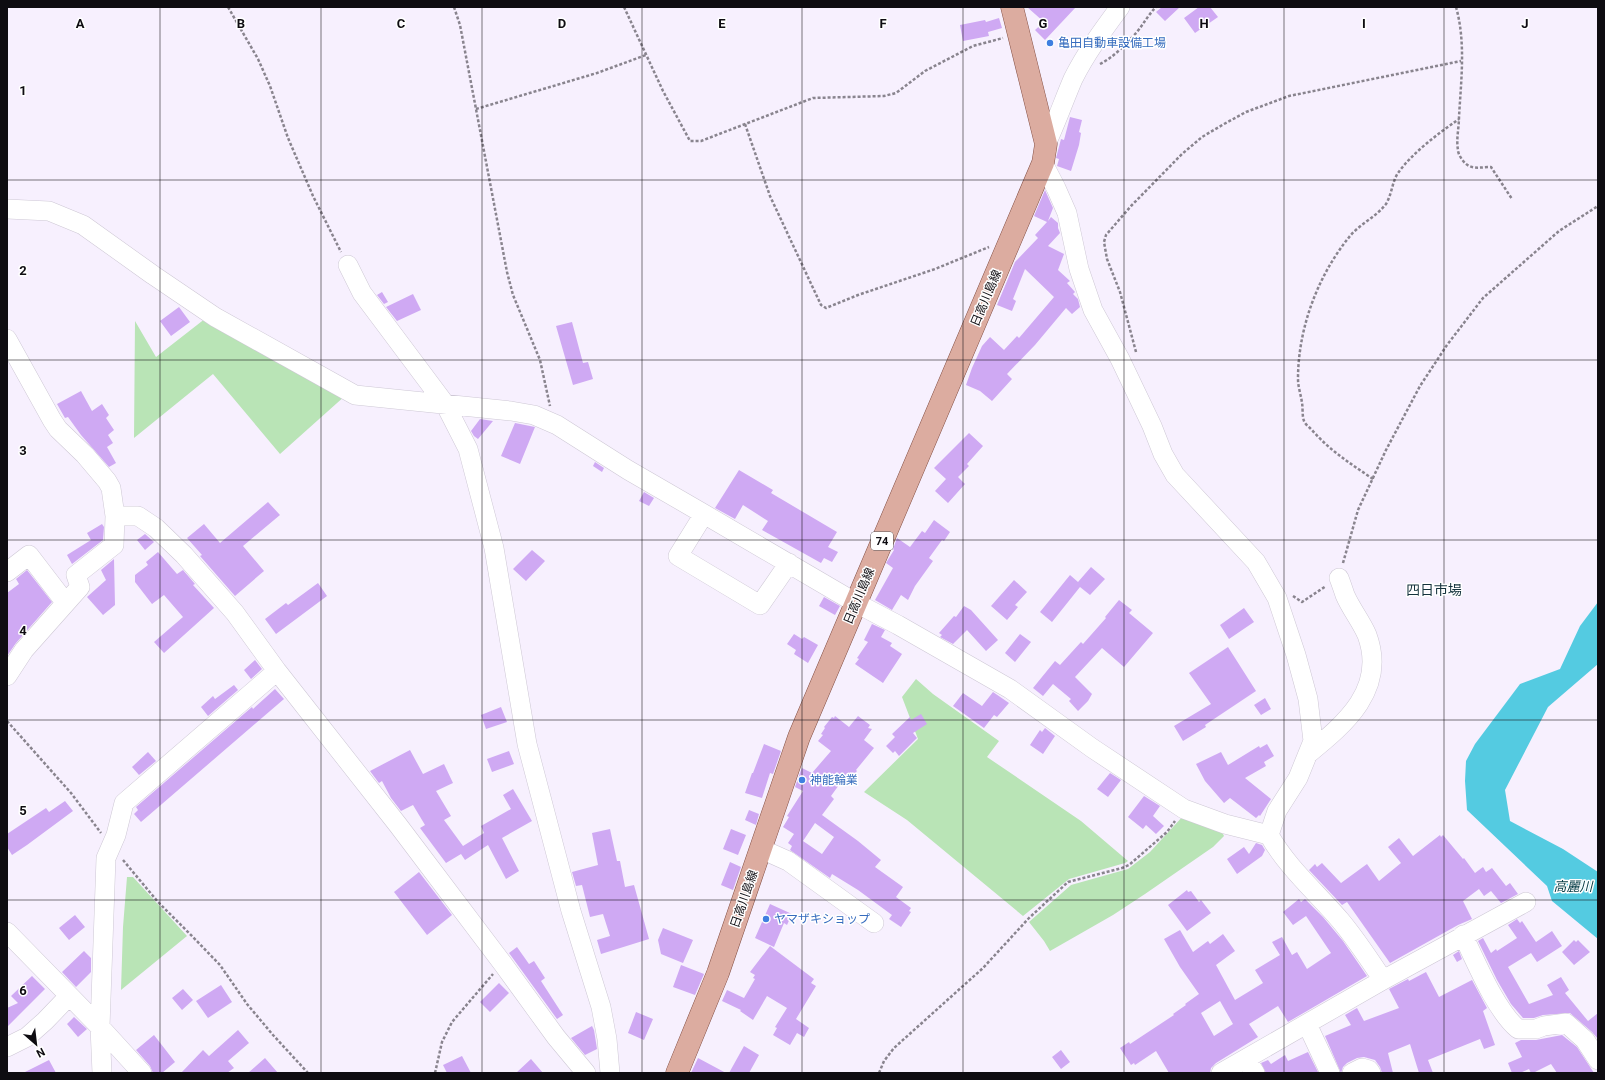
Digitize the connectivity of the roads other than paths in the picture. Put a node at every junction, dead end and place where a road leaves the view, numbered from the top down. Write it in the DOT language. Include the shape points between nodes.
graph roads {
  1 [pos="1012,7"];
  2 [pos="1120,7"];
  3 [pos="1044,153"];
  4 [pos="7,209"];
  5 [pos="348,265"];
  6 [pos="7,339"];
  7 [pos="445,404"];
  8 [pos="704,514"];
  9 [pos="115,516"];
  10 [pos="789,564"];
  11 [pos="7,572"];
  12 [pos="1339,578"];
  13 [pos="65,602"];
  14 [pos="856,603"];
  15 [pos="277,671"];
  16 [pos="7,676"];
  17 [pos="1308,754"];
  18 [pos="1269,835"];
  19 [pos="761,849"];
  20 [pos="1526,902"];
  21 [pos="874,923"];
  22 [pos="7,932"];
  23 [pos="1463,935"];
  24 [pos="1383,980"];
  25 [pos="68,996"];
  26 [pos="1307,1024"];
  27 [pos="100,1027"];
  28 [pos="7,1047"];
  29 [pos="1598,1060"];
  30 [pos="1250,1066"];
  31 [pos="102,1073"];
  32 [pos="142,1073"];
  33 [pos="586,1073"];
  34 [pos="610,1073"];
  35 [pos="677,1073"];
  36 [pos="1221,1073"];
  37 [pos="1330,1073"];
  38 [pos="1352,1073"];
  39 [pos="1371,1073"];
  1 -- 3 [label="main road"];
  2 -- 3 [label="street" via="1090,49 1074,79"];
  3 -- 14 [label="main road, 日高川島線 / 74" via="1007,250"];
  3 -- 17 [label="street" via="1067,213 1079,269 1093,310 1120,359 1163,454 1175,475 1256,562 1277,598 1308,699 1313,741"];
  4 -- 7 [label="street" via="49,211 83,225 215,317 355,395"];
  5 -- 7 [label="street" via="362,293"];
  6 -- 9 [label="street" via="58,429 107,481 111,488"];
  7 -- 8 [label="street" via="534,415 554,424"];
  7 -- 34 [label="street" via="468,449 494,548 527,744 571,912 601,1007"];
  8 -- 10 [label="street"];
  8 -- 10 [label="street" via="678,556 760,605"];
  9 -- 13 [label="street" via="114,545 76,575 80,587"];
  9 -- 15 [label="street" via="138,516 156,528 184,555 235,613"];
  10 -- 14 [label="street"];
  11 -- 13 [label="street" via="29,556"];
  12 -- 17 [label="street" via="1367,636 1372,661 1369,686 1354,712"];
  13 -- 16 [label="street" via="24,650"];
  14 -- 18 [label="street" via="1010,689 1092,748 1184,809 1225,824"];
  14 -- 19 [label="main road, 日高川島線 / 74" via="799,737"];
  15 -- 27 [label="street" via="124,803 112,847 106,858"];
  15 -- 33 [label="street" via="398,825 556,1037"];
  17 -- 18 [label="street" via="1298,778 1277,811"];
  18 -- 24 [label="street" via="1292,867 1359,944"];
  19 -- 21 [label="street" via="788,861"];
  19 -- 35 [label="main road, 日高川島線 / 74" via="718,973"];
  20 -- 23 [label="street"];
  22 -- 25 [label="street"];
  23 -- 24 [label="street"];
  23 -- 29 [label="street" via="1509,1022 1518,1029 1536,1029 1566,1023 1585,1040"];
  24 -- 26 [label="street"];
  25 -- 27 [label="street"];
  25 -- 28 [label="street" via="27,1037"];
  26 -- 30 [label="street"];
  26 -- 37 [label="street"];
  27 -- 31 [label="street"];
  27 -- 32 [label="street"];
  30 -- 36 [label="street"];
  38 -- 39 [label="street" via="1362,1068 1370,1070"];
}
